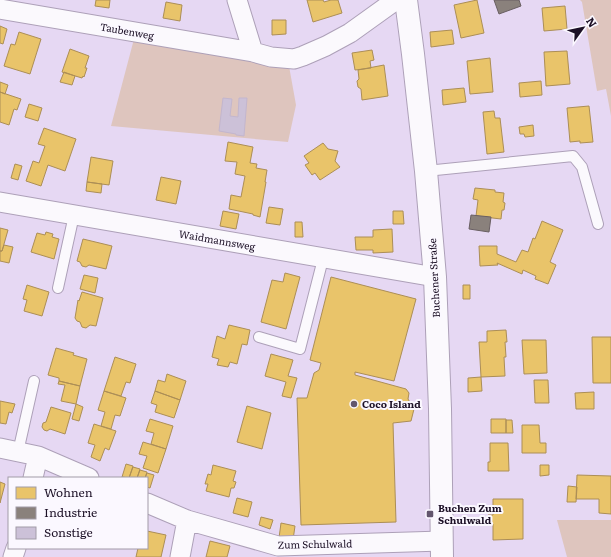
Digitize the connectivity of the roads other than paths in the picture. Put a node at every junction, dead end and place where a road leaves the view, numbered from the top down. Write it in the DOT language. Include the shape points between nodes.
graph roads {
  1 [pos="237,0"];
  2 [pos="397,0"];
  3 [pos="406,0"];
  4 [pos="0,9"];
  5 [pos="253,52"];
  6 [pos="426,171"];
  7 [pos="0,202"];
  8 [pos="74,215"];
  9 [pos="598,224"];
  10 [pos="323,259"];
  11 [pos="435,277"];
  12 [pos="58,288"];
  13 [pos="259,337"];
  14 [pos="34,380"];
  15 [pos="9,450"];
  16 [pos="38,456"];
  17 [pos="33,477"];
  18 [pos="87,477"];
  19 [pos="148,503"];
  20 [pos="187,520"];
  21 [pos="442,549"];
  22 [pos="345,551"];
  23 [pos="180,557"];
  1 -- 5 [label="street"];
  2 -- 5 [label="street, Taubenweg" via="350,33 303,56 271,57"];
  3 -- 6 [label="street, Buchener Straße"];
  4 -- 5 [label="street, Taubenweg"];
  6 -- 9 [label="lane" via="573,156 582,167"];
  6 -- 11 [label="street, Buchener Straße"];
  7 -- 8 [label="street, Waidmannsweg"];
  8 -- 10 [label="street, Waidmannsweg"];
  8 -- 12 [label="lane"];
  10 -- 11 [label="street, Waidmannsweg"];
  10 -- 13 [label="lane" via="300,349"];
  11 -- 21 [label="street, Buchener Straße"];
  14 -- 15 [label="lane"];
  15 -- 16 [label="street"];
  16 -- 17 [label="street"];
  16 -- 18 [label="street"];
  19 -- 20 [label="street, Zum Schulwald"];
  20 -- 22 [label="street, Zum Schulwald" via="278,546"];
  20 -- 23 [label="street"];
  21 -- 22 [label="street, Zum Schulwald"];
}
